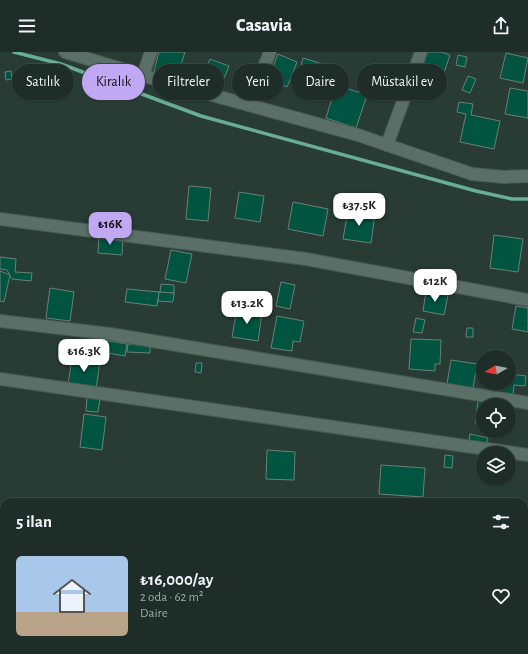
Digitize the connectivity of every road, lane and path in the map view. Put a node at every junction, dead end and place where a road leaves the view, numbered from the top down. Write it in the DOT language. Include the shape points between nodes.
graph roads {
  1 [pos="65,52"];
  2 [pos="151,52"];
  3 [pos="270,52"];
  4 [pos="421,52"];
  5 [pos="106,64"];
  6 [pos="145,69"];
  7 [pos="145,76"];
  8 [pos="248,105"];
  9 [pos="387,145"];
  10 [pos="528,176"];
  11 [pos="0,219"];
  12 [pos="528,300"];
  13 [pos="0,321"];
  14 [pos="0,379"];
  15 [pos="528,403"];
  16 [pos="528,455"];
  1 -- 5 [label="street"];
  2 -- 6 [label="street"];
  3 -- 8 [label="street"];
  4 -- 9 [label="street"];
  7 -- 8 [label="street"];
  8 -- 9 [label="street"];
  9 -- 10 [label="street" via="472,174"];
  11 -- 12 [label="street" via="306,259"];
  13 -- 15 [label="street" via="110,334"];
  14 -- 16 [label="street"];
}
